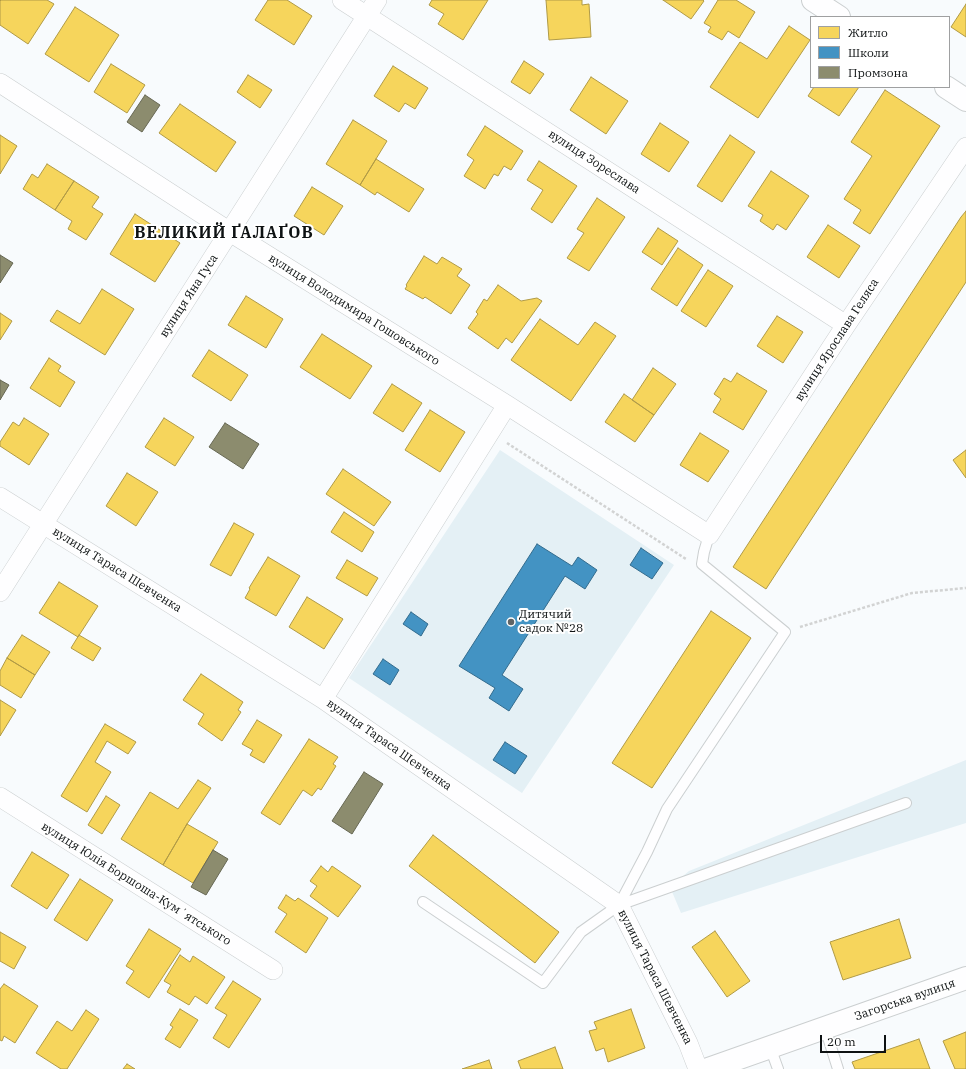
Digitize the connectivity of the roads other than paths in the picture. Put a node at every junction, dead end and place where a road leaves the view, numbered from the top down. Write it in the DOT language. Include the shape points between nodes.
graph roads {
  1 [pos="342,0"];
  2 [pos="377,0"];
  3 [pos="813,0"];
  4 [pos="367,16"];
  5 [pos="837,16"];
  6 [pos="0,83"];
  7 [pos="948,88"];
  8 [pos="966,100"];
  9 [pos="966,147"];
  10 [pos="230,232"];
  11 [pos="846,324"];
  12 [pos="507,405"];
  13 [pos="0,497"];
  14 [pos="43,525"];
  15 [pos="709,535"];
  16 [pos="0,592"];
  17 [pos="323,699"];
  18 [pos="0,797"];
  19 [pos="906,803"];
  20 [pos="423,902"];
  21 [pos="619,905"];
  22 [pos="273,970"];
  23 [pos="966,978"];
  24 [pos="824,1028"];
  25 [pos="770,1047"];
  26 [pos="698,1069"];
  27 [pos="708,1069"];
  28 [pos="778,1069"];
  29 [pos="838,1069"];
  1 -- 4 [label="street, вулиця Зореслава"];
  2 -- 4 [label="street, вулиця Яна Гуса"];
  3 -- 5 [label="street"];
  4 -- 10 [label="street, вулиця Яна Гуса"];
  4 -- 11 [label="street, вулиця Зореслава"];
  6 -- 10 [label="street, вулиця Володимира Гошовського"];
  7 -- 8 [label="street"];
  9 -- 11 [label="street, вулиця Ярослава Геляса"];
  10 -- 12 [label="street, вулиця Володимира Гошовського"];
  10 -- 14 [label="street, вулиця Яна Гуса"];
  11 -- 15 [label="street, вулиця Ярослава Геляса"];
  12 -- 15 [label="street, вулиця Володимира Гошовського"];
  12 -- 17 [label="street"];
  13 -- 14 [label="street, вулиця Тараса Шевченка"];
  14 -- 16 [label="street, вулиця Яна Гуса"];
  14 -- 17 [label="street, вулиця Тараса Шевченка"];
  15 -- 21 [label="lane" via="702,564 785,632 667,809"];
  17 -- 21 [label="street, вулиця Тараса Шевченка"];
  18 -- 22 [label="street, вулиця Юлія Боршоша-Кумʼятського"];
  19 -- 21 [label="lane"];
  20 -- 21 [label="lane" via="543,983 581,932"];
  21 -- 26 [label="street, вулиця Тараса Шевченка" via="688,1043"];
  23 -- 24 [label="street, Загорська вулиця"];
  24 -- 25 [label="street, Загорська вулиця"];
  24 -- 29 [label="lane"];
  25 -- 27 [label="street, Загорська вулиця"];
  25 -- 28 [label="lane"];
}
